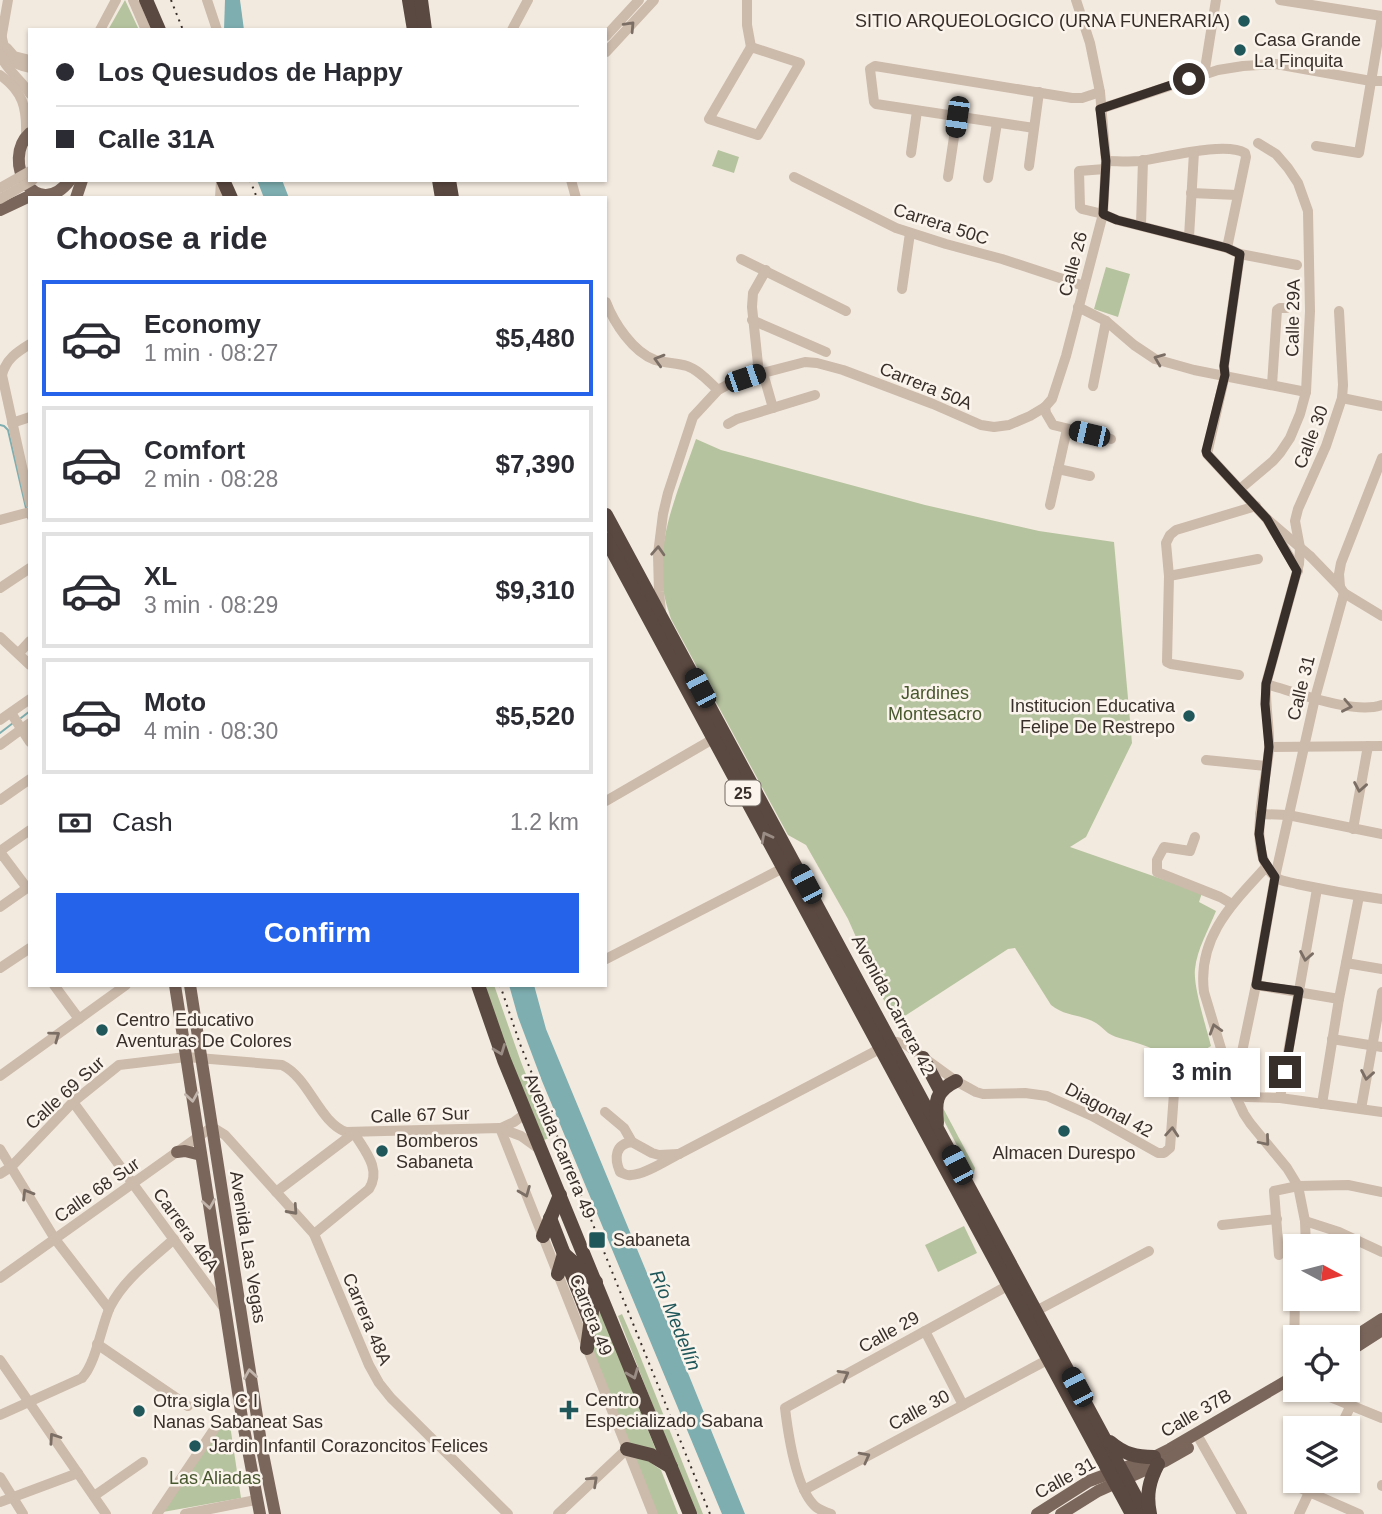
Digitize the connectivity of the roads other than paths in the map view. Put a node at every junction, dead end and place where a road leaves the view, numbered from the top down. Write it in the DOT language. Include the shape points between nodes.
graph roads {
  1 [pos="8,0"];
  2 [pos="116,0"];
  3 [pos="133,0"];
  4 [pos="140,0"];
  5 [pos="207,0"];
  6 [pos="409,0"];
  7 [pos="421,0"];
  8 [pos="526,0"];
  9 [pos="639,0"];
  10 [pos="653,0"];
  11 [pos="747,0"];
  12 [pos="1076,0"];
  13 [pos="1216,0"];
  14 [pos="1280,0"];
  15 [pos="149,6"];
  16 [pos="1382,16"];
  17 [pos="101,28"];
  18 [pos="145,28"];
  19 [pos="158,28"];
  20 [pos="216,28"];
  21 [pos="414,28"];
  22 [pos="425,28"];
  23 [pos="513,28"];
  24 [pos="607,35"];
  25 [pos="1,39"];
  26 [pos="751,47"];
  27 [pos="607,51"];
  28 [pos="1,58"];
  29 [pos="28,60"];
  30 [pos="28,68"];
  31 [pos="0,75"];
  32 [pos="1204,75"];
  33 [pos="1376,81"];
  34 [pos="28,91"];
  35 [pos="1039,92"];
  36 [pos="1100,92"];
  37 [pos="1100,109"];
  38 [pos="917,111"];
  39 [pos="957,117"];
  40 [pos="997,123"];
  41 [pos="1034,128"];
  42 [pos="28,134"];
  43 [pos="1258,143"];
  44 [pos="1316,146"];
  45 [pos="1194,152"];
  46 [pos="911,153"];
  47 [pos="1143,160"];
  48 [pos="1105,165"];
  49 [pos="1029,166"];
  50 [pos="28,172"];
  51 [pos="794,177"];
  52 [pos="948,177"];
  53 [pos="988,177"];
  54 [pos="69,182"];
  55 [pos="0,188"];
  56 [pos="1191,193"];
  57 [pos="36,194"];
  58 [pos="1237,195"];
  59 [pos="28,196"];
  60 [pos="28,196"];
  61 [pos="4,204"];
  62 [pos="1103,214"];
  63 [pos="1141,225"];
  64 [pos="910,233"];
  65 [pos="1189,237"];
  66 [pos="1227,248"];
  67 [pos="1240,254"];
  68 [pos="741,259"];
  69 [pos="1297,265"];
  70 [pos="766,270"];
  71 [pos="1084,286"];
  72 [pos="902,289"];
  73 [pos="607,305"];
  74 [pos="1078,307"];
  75 [pos="1287,308"];
  76 [pos="846,311"];
  77 [pos="1339,311"];
  78 [pos="752,320"];
  79 [pos="1106,321"];
  80 [pos="28,345"];
  81 [pos="826,352"];
  82 [pos="3,364"];
  83 [pos="761,373"];
  84 [pos="1225,375"];
  85 [pos="1272,385"];
  86 [pos="1093,386"];
  87 [pos="2,390"];
  88 [pos="718,390"];
  89 [pos="1306,392"];
  90 [pos="815,395"];
  91 [pos="1342,398"];
  92 [pos="1382,406"];
  93 [pos="1045,407"];
  94 [pos="773,408"];
  95 [pos="28,418"];
  96 [pos="12,423"];
  97 [pos="728,424"];
  98 [pos="1067,429"];
  99 [pos="1111,439"];
  100 [pos="1382,458"];
  101 [pos="1058,469"];
  102 [pos="1090,476"];
  103 [pos="1240,489"];
  104 [pos="28,494"];
  105 [pos="1049,505"];
  106 [pos="1256,506"];
  107 [pos="26,513"];
  108 [pos="607,517"];
  109 [pos="1267,519"];
  110 [pos="0,520"];
  111 [pos="607,533"];
  112 [pos="607,541"];
  113 [pos="624,549"];
  114 [pos="1258,559"];
  115 [pos="28,569"];
  116 [pos="1297,571"];
  117 [pos="1169,576"];
  118 [pos="0,588"];
  119 [pos="1342,590"];
  120 [pos="1382,616"];
  121 [pos="662,619"];
  122 [pos="0,637"];
  123 [pos="28,643"];
  124 [pos="19,653"];
  125 [pos="28,663"];
  126 [pos="1239,675"];
  127 [pos="1266,684"];
  128 [pos="1315,698"];
  129 [pos="28,703"];
  130 [pos="1382,705"];
  131 [pos="0,720"];
  132 [pos="19,721"];
  133 [pos="28,738"];
  134 [pos="713,739"];
  135 [pos="0,745"];
  136 [pos="1305,746"];
  137 [pos="1368,746"];
  138 [pos="1382,746"];
  139 [pos="1269,747"];
  140 [pos="1206,760"];
  141 [pos="740,762"];
  142 [pos="1266,766"];
  143 [pos="28,780"];
  144 [pos="0,800"];
  145 [pos="607,800"];
  146 [pos="747,802"];
  147 [pos="1260,814"];
  148 [pos="1288,815"];
  149 [pos="1353,829"];
  150 [pos="28,831"];
  151 [pos="1382,834"];
  152 [pos="1195,837"];
  153 [pos="0,851"];
  154 [pos="1267,866"];
  155 [pos="783,868"];
  156 [pos="1275,877"];
  157 [pos="28,887"];
  158 [pos="1317,889"];
  159 [pos="1359,896"];
  160 [pos="1382,899"];
  161 [pos="1232,904"];
  162 [pos="0,908"];
  163 [pos="28,951"];
  164 [pos="607,958"];
  165 [pos="1346,963"];
  166 [pos="0,968"];
  167 [pos="1382,969"];
  168 [pos="1256,985"];
  169 [pos="55,987"];
  170 [pos="175,987"];
  171 [pos="190,987"];
  172 [pos="479,987"];
  173 [pos="113,989"];
  174 [pos="1299,991"];
  175 [pos="1382,992"];
  176 [pos="1339,999"];
  177 [pos="79,1019"];
  178 [pos="1332,1039"];
  179 [pos="886,1045"];
  180 [pos="1377,1046"];
  181 [pos="186,1058"];
  182 [pos="201,1058"];
  183 [pos="923,1058"];
  184 [pos="0,1076"];
  185 [pos="956,1081"];
  186 [pos="941,1092"];
  187 [pos="1235,1095"];
  188 [pos="1280,1098"];
  189 [pos="73,1102"];
  190 [pos="1322,1104"];
  191 [pos="1361,1110"];
  192 [pos="605,1112"];
  193 [pos="1382,1112"];
  194 [pos="526,1114"];
  195 [pos="212,1127"];
  196 [pos="500,1128"];
  197 [pos="937,1128"];
  198 [pos="354,1133"];
  199 [pos="198,1137"];
  200 [pos="632,1142"];
  201 [pos="0,1149"];
  202 [pos="177,1152"];
  203 [pos="542,1152"];
  204 [pos="679,1154"];
  205 [pos="201,1155"];
  206 [pos="12,1162"];
  207 [pos="0,1174"];
  208 [pos="133,1184"];
  209 [pos="1298,1186"];
  210 [pos="276,1192"];
  211 [pos="1382,1192"];
  212 [pos="560,1195"];
  213 [pos="550,1218"];
  214 [pos="1277,1219"];
  215 [pos="1305,1221"];
  216 [pos="1222,1225"];
  217 [pos="314,1234"];
  218 [pos="1306,1234"];
  219 [pos="543,1236"];
  220 [pos="55,1239"];
  221 [pos="174,1239"];
  222 [pos="1149,1251"];
  223 [pos="1382,1252"];
  224 [pos="564,1254"];
  225 [pos="1279,1255"];
  226 [pos="558,1273"];
  227 [pos="0,1278"];
  228 [pos="596,1282"];
  229 [pos="1009,1285"];
  230 [pos="109,1309"];
  231 [pos="225,1309"];
  232 [pos="1029,1311"];
  233 [pos="1382,1319"];
  234 [pos="591,1321"];
  235 [pos="1382,1330"];
  236 [pos="925,1331"];
  237 [pos="1360,1333"];
  238 [pos="97,1344"];
  239 [pos="1360,1344"];
  240 [pos="587,1348"];
  241 [pos="1052,1352"];
  242 [pos="0,1360"];
  243 [pos="1283,1382"];
  244 [pos="1283,1391"];
  245 [pos="29,1402"];
  246 [pos="1343,1402"];
  247 [pos="963,1405"];
  248 [pos="1351,1405"];
  249 [pos="188,1406"];
  250 [pos="0,1415"];
  251 [pos="1346,1416"];
  252 [pos="1382,1418"];
  253 [pos="219,1422"];
  254 [pos="1104,1437"];
  255 [pos="1200,1440"];
  256 [pos="627,1449"];
  257 [pos="1156,1460"];
  258 [pos="144,1462"];
  259 [pos="671,1467"];
  260 [pos="78,1473"];
  261 [pos="1118,1476"];
  262 [pos="0,1477"];
  263 [pos="804,1490"];
  264 [pos="1310,1493"];
  265 [pos="1312,1493"];
  266 [pos="94,1496"];
  267 [pos="13,1497"];
  268 [pos="256,1500"];
  269 [pos="0,1502"];
  270 [pos="23,1514"];
  271 [pos="106,1514"];
  272 [pos="157,1514"];
  273 [pos="186,1514"];
  274 [pos="260,1514"];
  275 [pos="275,1514"];
  276 [pos="508,1514"];
  277 [pos="558,1514"];
  278 [pos="653,1514"];
  279 [pos="690,1514"];
  280 [pos="831,1514"];
  281 [pos="1037,1514"];
  282 [pos="1061,1514"];
  283 [pos="1132,1514"];
  284 [pos="1147,1514"];
  285 [pos="1242,1514"];
  286 [pos="1299,1514"];
  287 [pos="1359,1514"];
  1 -- 25 [label="street"];
  2 -- 17 [label="street"];
  3 -- 18 [label="street"];
  4 -- 15 [label="street"];
  5 -- 20 [label="street"];
  6 -- 21 [label="highway"];
  7 -- 22 [label="highway"];
  8 -- 23 [label="street"];
  9 -- 24 [label="street"];
  27 -- 10 [label="street, one-way"];
  11 -- 26 [label="street"];
  12 -- 36 [label="street, Calle 26"];
  13 -- 32 [label="street"];
  14 -- 16 [label="street"];
  15 -- 19 [label="highway"];
  16 -- 33 [label="street"];
  25 -- 29 [label="street" via="10,53"];
  25 -- 30 [label="street" via="10,61"];
  26 -- 26 [label="street" via="709,119 758,135 800,63"];
  28 -- 34 [label="street"];
  31 -- 42 [label="street" via="23,102"];
  32 -- 33 [label="street" via="1268,63"];
  32 -- 37 [label="street"];
  33 -- 44 [label="street" via="1359,153"];
  35 -- 36 [label="street" via="1076,98"];
  35 -- 38 [label="street" via="875,66 870,69 876,104"];
  35 -- 41 [label="street"];
  36 -- 37 [label="street, Calle 26"];
  37 -- 48 [label="street, Calle 26"];
  38 -- 39 [label="street"];
  38 -- 46 [label="street"];
  39 -- 40 [label="street"];
  39 -- 52 [label="street"];
  40 -- 41 [label="street"];
  40 -- 53 [label="street"];
  41 -- 49 [label="street"];
  42 -- 57 [label="main road" via="13,150 12,168 19,184"];
  43 -- 89 [label="street, Calle 29A" via="1288,168 1308,211"];
  45 -- 47 [label="street"];
  45 -- 56 [label="street"];
  45 -- 58 [label="street" via="1242,151 1246,156"];
  47 -- 48 [label="street"];
  47 -- 63 [label="street"];
  48 -- 62 [label="street, Calle 26"];
  48 -- 62 [label="street" via="1079,171 1080,207"];
  50 -- 55 [label="street, bridge"];
  51 -- 64 [label="street, Carrera 50C"];
  54 -- 57 [label="main road" via="58,191"];
  56 -- 58 [label="street"];
  56 -- 65 [label="street"];
  58 -- 66 [label="street"];
  59 -- 61 [label="main road"];
  60 -- 61 [label="street, bridge"];
  62 -- 63 [label="street"];
  62 -- 71 [label="street, Calle 26"];
  63 -- 65 [label="street"];
  64 -- 71 [label="street, Carrera 50C"];
  64 -- 72 [label="street"];
  65 -- 66 [label="street"];
  66 -- 67 [label="street"];
  67 -- 69 [label="street"];
  67 -- 84 [label="street"];
  68 -- 70 [label="street"];
  70 -- 76 [label="street"];
  70 -- 78 [label="street" via="753,293"];
  71 -- 74 [label="street, Calle 26"];
  88 -- 73 [label="street, one-way" via="688,367 657,361 635,348"];
  74 -- 79 [label="street"];
  74 -- 93 [label="street, Calle 26" via="1055,391"];
  75 -- 85 [label="street" via="1277,310"];
  77 -- 91 [label="street, Calle 30"];
  78 -- 81 [label="street"];
  78 -- 83 [label="street"];
  84 -- 79 [label="street, one-way" via="1155,359"];
  79 -- 86 [label="street"];
  80 -- 82 [label="street"];
  82 -- 87 [label="street"];
  83 -- 88 [label="street, Carrera 50A"];
  83 -- 93 [label="street, Carrera 50A" via="817,363 994,427 1009,425"];
  83 -- 94 [label="street"];
  84 -- 85 [label="street"];
  84 -- 103 [label="street" via="1207,454"];
  85 -- 89 [label="street"];
  87 -- 96 [label="street"];
  121 -- 88 [label="street, Carrera 50A, one-way" via="658,565 663,514 694,418"];
  89 -- 103 [label="street, Calle 29A" via="1296,426 1280,453"];
  90 -- 94 [label="street"];
  91 -- 92 [label="street"];
  91 -- 116 [label="street, Calle 30" via="1297,509"];
  93 -- 98 [label="street" via="1053,425"];
  94 -- 97 [label="street"];
  95 -- 96 [label="street"];
  96 -- 104 [label="street"];
  98 -- 99 [label="street"];
  98 -- 101 [label="street"];
  100 -- 119 [label="street, Calle 31" via="1341,563"];
  101 -- 102 [label="street"];
  101 -- 105 [label="street"];
  103 -- 106 [label="street"];
  106 -- 109 [label="street"];
  106 -- 117 [label="street" via="1176,530 1166,543"];
  107 -- 110 [label="street"];
  108 -- 113 [label="highway, Avenida Carrera 42 / 25"];
  109 -- 116 [label="street"];
  109 -- 119 [label="street, bridge"];
  111 -- 113 [label="highway"];
  112 -- 134 [label="highway, Avenida Carrera 42 / 25"];
  113 -- 121 [label="highway, Avenida Carrera 42 / 25"];
  114 -- 117 [label="street"];
  115 -- 118 [label="street"];
  116 -- 127 [label="street, Calle 30"];
  117 -- 126 [label="street" via="1167,662"];
  119 -- 120 [label="street"];
  119 -- 128 [label="street, Calle 31"];
  121 -- 141 [label="highway, Avenida Carrera 42 / 25"];
  122 -- 124 [label="street"];
  123 -- 124 [label="street"];
  124 -- 125 [label="street"];
  127 -- 128 [label="street"];
  127 -- 139 [label="street, Calle 30"];
  128 -- 130 [label="street, one-way" via="1366,709"];
  128 -- 136 [label="street, Calle 31"];
  129 -- 132 [label="street"];
  131 -- 132 [label="street"];
  132 -- 133 [label="street"];
  132 -- 135 [label="street"];
  134 -- 145 [label="street"];
  134 -- 146 [label="highway, Avenida Carrera 42 / 25"];
  136 -- 137 [label="street"];
  136 -- 139 [label="street"];
  136 -- 148 [label="street, Calle 31"];
  137 -- 138 [label="street"];
  137 -- 149 [label="street, one-way"];
  139 -- 142 [label="street, Calle 30"];
  140 -- 142 [label="street"];
  141 -- 146 [label="highway"];
  141 -- 179 [label="highway, Avenida Carrera 42 / 25"];
  142 -- 147 [label="street, Calle 30"];
  143 -- 144 [label="street"];
  155 -- 146 [label="highway, Avenida Carrera 42 / 25, one-way"];
  147 -- 148 [label="street"];
  147 -- 154 [label="street, Calle 30" via="1260,843"];
  148 -- 149 [label="street"];
  148 -- 156 [label="street, Calle 31"];
  149 -- 151 [label="street"];
  150 -- 153 [label="street"];
  152 -- 161 [label="street" via="1190,851 1164,847 1157,872"];
  153 -- 157 [label="street"];
  154 -- 156 [label="street"];
  154 -- 161 [label="street"];
  155 -- 164 [label="street"];
  155 -- 179 [label="highway, Avenida Carrera 42 / 25"];
  156 -- 158 [label="street"];
  156 -- 168 [label="street, Calle 31"];
  157 -- 162 [label="street"];
  158 -- 159 [label="street"];
  158 -- 174 [label="street, one-way"];
  159 -- 160 [label="street"];
  159 -- 165 [label="street"];
  187 -- 161 [label="street, one-way" via="1202,978 1212,936"];
  163 -- 166 [label="street"];
  165 -- 167 [label="street"];
  165 -- 176 [label="street"];
  168 -- 174 [label="street"];
  168 -- 187 [label="street, Calle 31"];
  169 -- 177 [label="street"];
  170 -- 181 [label="main road, Avenida Las Vegas"];
  171 -- 182 [label="main road, Avenida Las Vegas"];
  172 -- 194 [label="highway, Avenida Carrera 49, one-way"];
  173 -- 177 [label="street"];
  174 -- 176 [label="street"];
  174 -- 188 [label="street"];
  175 -- 180 [label="street"];
  176 -- 178 [label="street"];
  184 -- 177 [label="street, one-way"];
  178 -- 180 [label="street"];
  178 -- 190 [label="street"];
  179 -- 183 [label="street, Diagonal 42" via="905,1044"];
  179 -- 197 [label="highway, Avenida Carrera 42 / 25"];
  179 -- 204 [label="street"];
  179 -- 229 [label="highway, Avenida Carrera 42 / 25"];
  180 -- 191 [label="street, one-way"];
  181 -- 182 [label="street, Calle 69 Sur"];
  181 -- 189 [label="street, Calle 69 Sur" via="119,1065"];
  181 -- 199 [label="main road, Avenida Las Vegas, one-way"];
  182 -- 195 [label="main road, Avenida Las Vegas"];
  182 -- 198 [label="street, Calle 69 Sur" via="288,1068 335,1125"];
  183 -- 185 [label="street, Diagonal 42"];
  183 -- 186 [label="highway"];
  185 -- 186 [label="highway"];
  185 -- 187 [label="street, Diagonal 42, one-way" via="984,1094 1047,1096 1160,1153 1170,1148 1177,1091 1194,1085"];
  186 -- 197 [label="highway" via="936,1105"];
  187 -- 188 [label="street"];
  187 -- 209 [label="street, one-way" via="1250,1123"];
  188 -- 190 [label="street"];
  189 -- 206 [label="street, Calle 69 Sur"];
  189 -- 208 [label="street, Carrera 46A"];
  190 -- 191 [label="street"];
  191 -- 193 [label="street"];
  192 -- 200 [label="street"];
  194 -- 196 [label="street, Calle 67 Sur"];
  194 -- 203 [label="highway, Avenida Carrera 49"];
  195 -- 199 [label="street, Calle 68 Sur"];
  195 -- 210 [label="street, Carrera 48A" via="225,1135"];
  275 -- 195 [label="main road, Avenida Las Vegas, one-way"];
  196 -- 198 [label="street, Calle 67 Sur"];
  196 -- 203 [label="street, Calle 67 Sur"];
  196 -- 219 [label="street, Carrera 49, one-way"];
  197 -- 232 [label="highway, Avenida Carrera 42 / 25"];
  198 -- 210 [label="street, Calle 67 Sur"];
  198 -- 217 [label="street" via="373,1164 374,1178 369,1189"];
  199 -- 202 [label="street, Calle 68 Sur"];
  199 -- 205 [label="main road, Avenida Las Vegas"];
  200 -- 204 [label="street" via="659,1155"];
  200 -- 204 [label="street" via="623,1144 616,1158 626,1175"];
  201 -- 206 [label="street"];
  202 -- 205 [label="main road"];
  202 -- 208 [label="street, Calle 68 Sur"];
  203 -- 212 [label="highway, Avenida Carrera 49"];
  205 -- 231 [label="main road, Avenida Las Vegas, one-way"];
  206 -- 207 [label="street, Calle 69 Sur"];
  220 -- 206 [label="street, one-way"];
  208 -- 220 [label="street, Calle 68 Sur"];
  208 -- 221 [label="street, Carrera 46A"];
  209 -- 211 [label="street" via="1348,1185"];
  209 -- 214 [label="street" via="1274,1191"];
  209 -- 215 [label="street"];
  210 -- 217 [label="street, Carrera 48A, one-way"];
  212 -- 213 [label="highway"];
  212 -- 228 [label="highway, Avenida Carrera 49"];
  213 -- 219 [label="highway"];
  213 -- 224 [label="highway"];
  214 -- 216 [label="street"];
  214 -- 225 [label="street"];
  215 -- 218 [label="street"];
  215 -- 223 [label="street"];
  217 -- 276 [label="street, Carrera 48A" via="379,1383"];
  219 -- 226 [label="street, Carrera 49"];
  220 -- 227 [label="street, Calle 68 Sur"];
  220 -- 230 [label="street"];
  221 -- 230 [label="street" via="127,1282"];
  221 -- 231 [label="street, Carrera 46A"];
  222 -- 232 [label="street"];
  224 -- 226 [label="highway"];
  224 -- 228 [label="highway"];
  224 -- 234 [label="highway"];
  226 -- 240 [label="street, Carrera 49"];
  228 -- 234 [label="highway"];
  228 -- 259 [label="highway, Avenida Carrera 49, one-way"];
  229 -- 232 [label="highway, Avenida Carrera 42 / 25"];
  229 -- 236 [label="street, Calle 29"];
  230 -- 238 [label="street"];
  231 -- 268 [label="main road, Avenida Las Vegas"];
  232 -- 241 [label="highway, Avenida Carrera 42 / 25"];
  233 -- 237 [label="main road"];
  234 -- 240 [label="highway"];
  235 -- 239 [label="main road"];
  236 -- 247 [label="street"];
  263 -- 236 [label="street, Calle 29, one-way" via="785,1408"];
  238 -- 245 [label="street" via="82,1378"];
  238 -- 249 [label="street"];
  240 -- 256 [label="street, Carrera 49"];
  241 -- 247 [label="street, Calle 30"];
  241 -- 254 [label="highway, Avenida Carrera 42 / 25"];
  241 -- 261 [label="highway, Avenida Carrera 42 / 25"];
  242 -- 245 [label="street"];
  243 -- 257 [label="main road, Calle 37B"];
  244 -- 255 [label="main road, Calle 37B"];
  245 -- 250 [label="street"];
  260 -- 245 [label="street, one-way"];
  246 -- 248 [label="street"];
  263 -- 247 [label="street, Calle 30, one-way"];
  248 -- 251 [label="street"];
  248 -- 252 [label="street"];
  253 -- 272 [label="street"];
  254 -- 257 [label="highway" via="1128,1455"];
  254 -- 261 [label="highway, Avenida Carrera 42 / 25"];
  255 -- 257 [label="main road, Calle 37B"];
  255 -- 285 [label="street"];
  256 -- 259 [label="highway" via="651,1455"];
  277 -- 256 [label="street, one-way"];
  256 -- 278 [label="street, Carrera 49"];
  257 -- 261 [label="main road, Calle 37B"];
  257 -- 284 [label="highway"];
  258 -- 266 [label="street"];
  259 -- 279 [label="highway, Avenida Carrera 49"];
  260 -- 266 [label="street"];
  260 -- 267 [label="street"];
  261 -- 281 [label="main road, Calle 31" via="1089,1481"];
  261 -- 282 [label="main road, Calle 31"];
  261 -- 283 [label="highway, Avenida Carrera 42 / 25"];
  261 -- 284 [label="highway, Avenida Carrera 42 / 25"];
  262 -- 267 [label="street"];
  263 -- 280 [label="street" via="815,1506"];
  264 -- 286 [label="street"];
  265 -- 287 [label="street"];
  266 -- 271 [label="street"];
  267 -- 269 [label="street"];
  267 -- 270 [label="street"];
  268 -- 273 [label="street"];
  268 -- 274 [label="main road, Avenida Las Vegas"];
}
